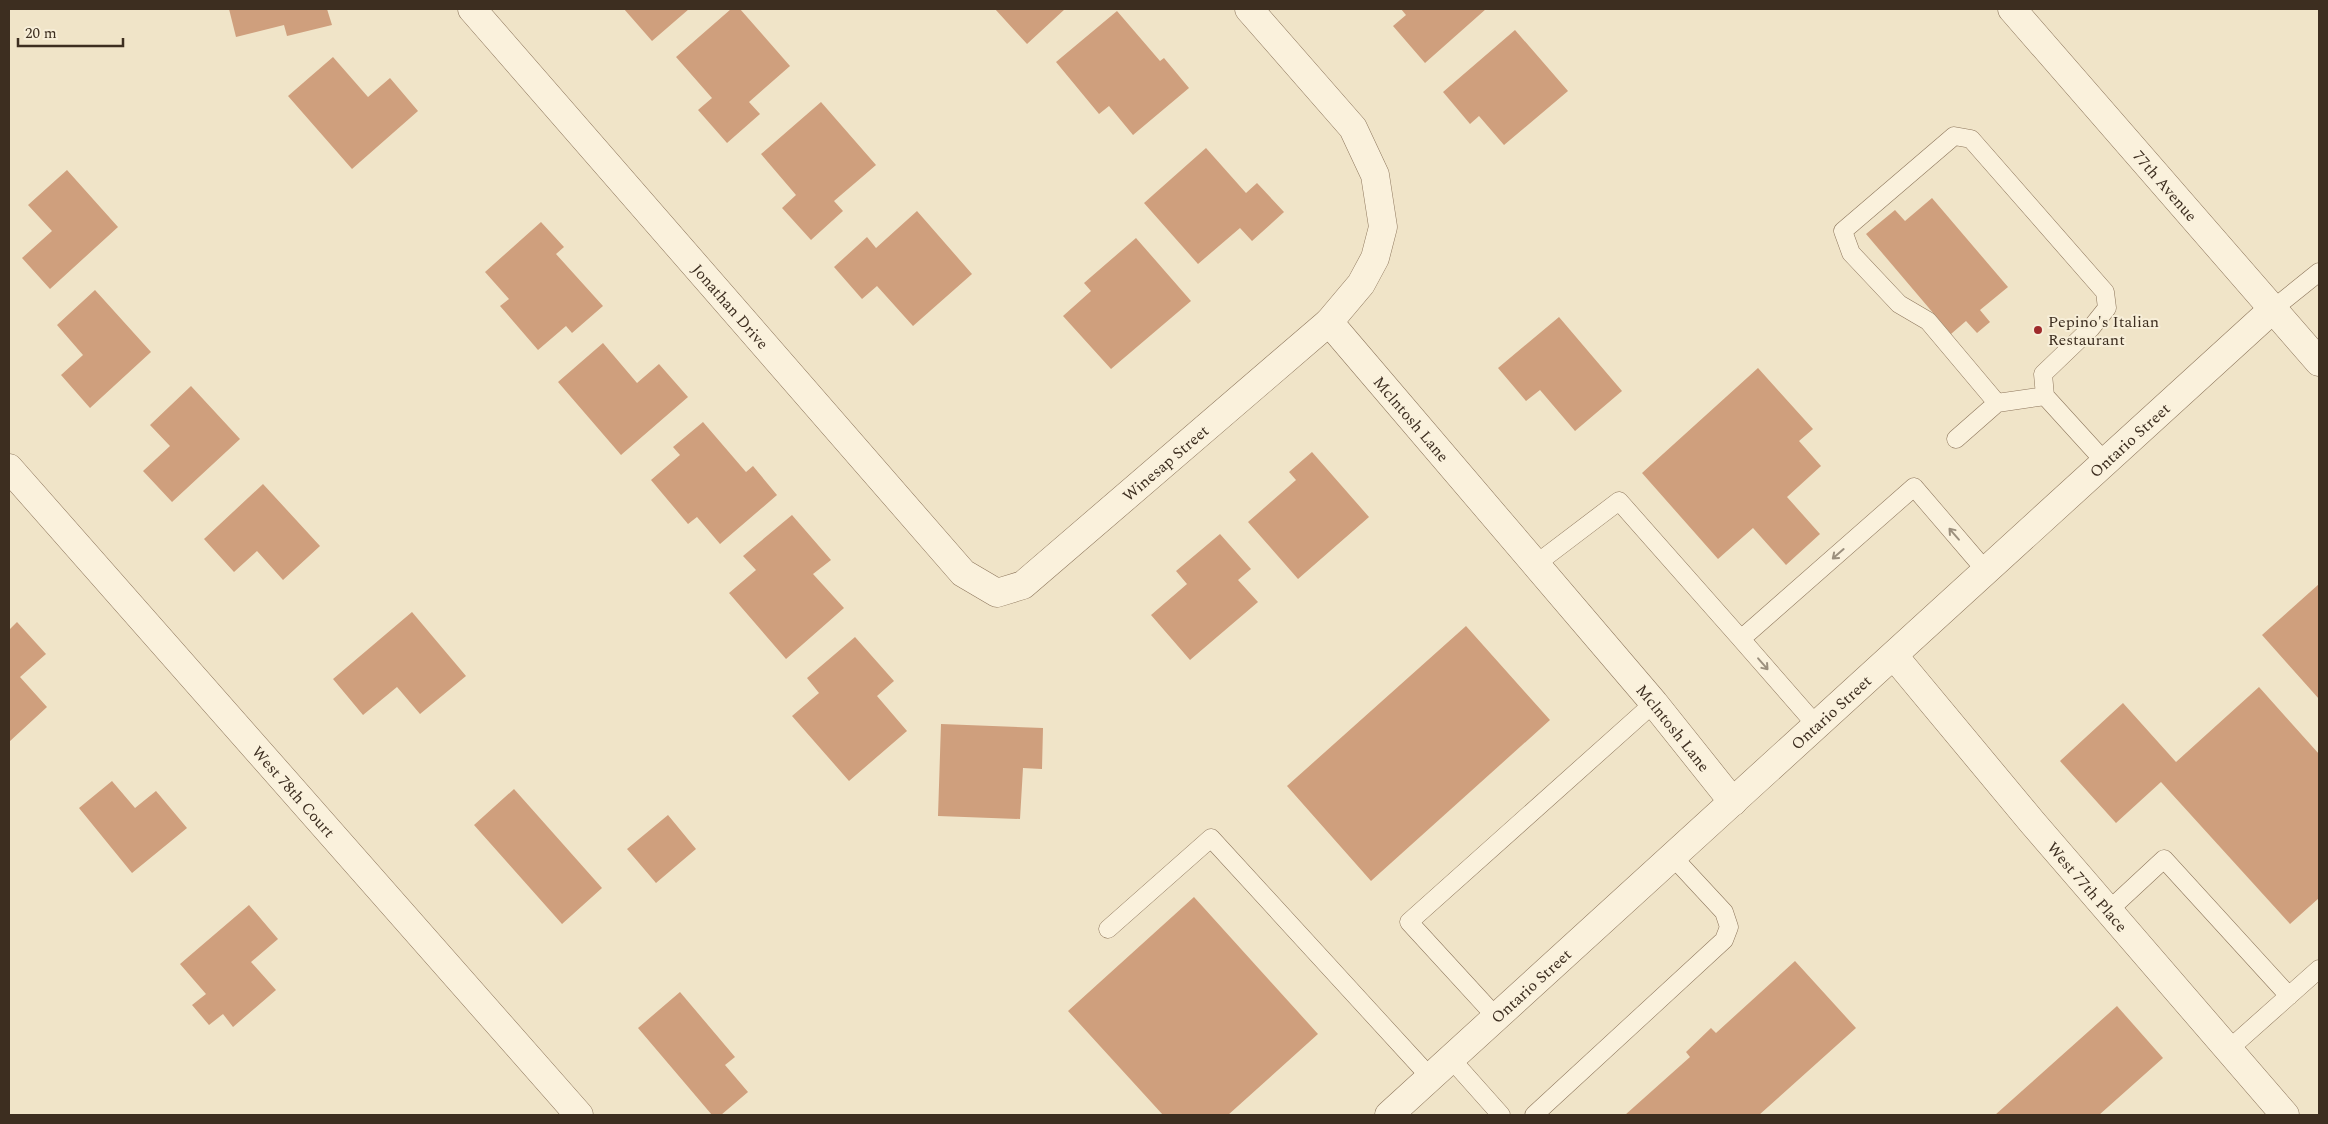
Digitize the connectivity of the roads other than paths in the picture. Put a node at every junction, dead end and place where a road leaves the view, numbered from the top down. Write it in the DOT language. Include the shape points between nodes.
graph roads {
  1 [pos="472,9"];
  2 [pos="1249,9"];
  3 [pos="2012,9"];
  4 [pos="2318,271"];
  5 [pos="2273,309"];
  6 [pos="1329,322"];
  7 [pos="2319,362"];
  8 [pos="2045,396"];
  9 [pos="1997,403"];
  10 [pos="1956,440"];
  11 [pos="2105,462"];
  12 [pos="9,468"];
  13 [pos="1536,564"];
  14 [pos="1986,571"];
  15 [pos="998,592"];
  16 [pos="1741,639"];
  17 [pos="1894,656"];
  18 [pos="1654,703"];
  19 [pos="1817,726"];
  20 [pos="1733,802"];
  21 [pos="1673,857"];
  22 [pos="2108,911"];
  23 [pos="1108,929"];
  24 [pos="2319,969"];
  25 [pos="2289,996"];
  26 [pos="1497,1018"];
  27 [pos="2228,1050"];
  28 [pos="1452,1060"];
  29 [pos="1431,1078"];
  30 [pos="579,1115"];
  31 [pos="1389,1115"];
  32 [pos="1500,1115"];
  33 [pos="1534,1115"];
  34 [pos="2285,1115"];
  1 -- 15 [label="street, Jonathan Drive" via="963,573"];
  2 -- 6 [label="street" via="1353,128 1375,175 1384,227 1375,258 1361,284"];
  3 -- 5 [label="street, 77th Avenue"];
  4 -- 5 [label="lane"];
  5 -- 7 [label="street, 77th Avenue"];
  5 -- 11 [label="street, Ontario Street"];
  6 -- 13 [label="street, Mclntosh Lane"];
  6 -- 15 [label="street, Winesap Street" via="1023,585"];
  8 -- 9 [label="lane"];
  8 -- 9 [label="lane" via="2043,374 2091,328 2106,308 2105,292 1972,139 1954,136 1843,231 1851,254 1899,304 1928,322"];
  8 -- 11 [label="lane"];
  9 -- 10 [label="lane"];
  11 -- 14 [label="street, Ontario Street"];
  12 -- 30 [label="street, West 78th Court"];
  13 -- 16 [label="lane" via="1619,502"];
  13 -- 18 [label="street, Mclntosh Lane"];
  14 -- 16 [label="lane, one-way" via="1914,487"];
  14 -- 17 [label="street, Ontario Street"];
  16 -- 19 [label="lane, one-way"];
  17 -- 19 [label="street, Ontario Street"];
  17 -- 22 [label="street, West 77th Place"];
  18 -- 20 [label="street, Mclntosh Lane"];
  18 -- 26 [label="lane" via="1409,922"];
  19 -- 20 [label="street, Ontario Street"];
  20 -- 21 [label="street, Ontario Street"];
  21 -- 26 [label="street, Ontario Street"];
  21 -- 33 [label="lane" via="1724,912 1729,927 1724,940"];
  22 -- 25 [label="lane" via="2164,859"];
  22 -- 27 [label="street, West 77th Place"];
  23 -- 29 [label="lane" via="1210,838"];
  24 -- 25 [label="lane"];
  25 -- 27 [label="lane"];
  26 -- 28 [label="street, Ontario Street"];
  27 -- 34 [label="street, West 77th Place"];
  28 -- 29 [label="street, Ontario Street"];
  28 -- 32 [label="lane"];
  29 -- 31 [label="street, Ontario Street"];
}
